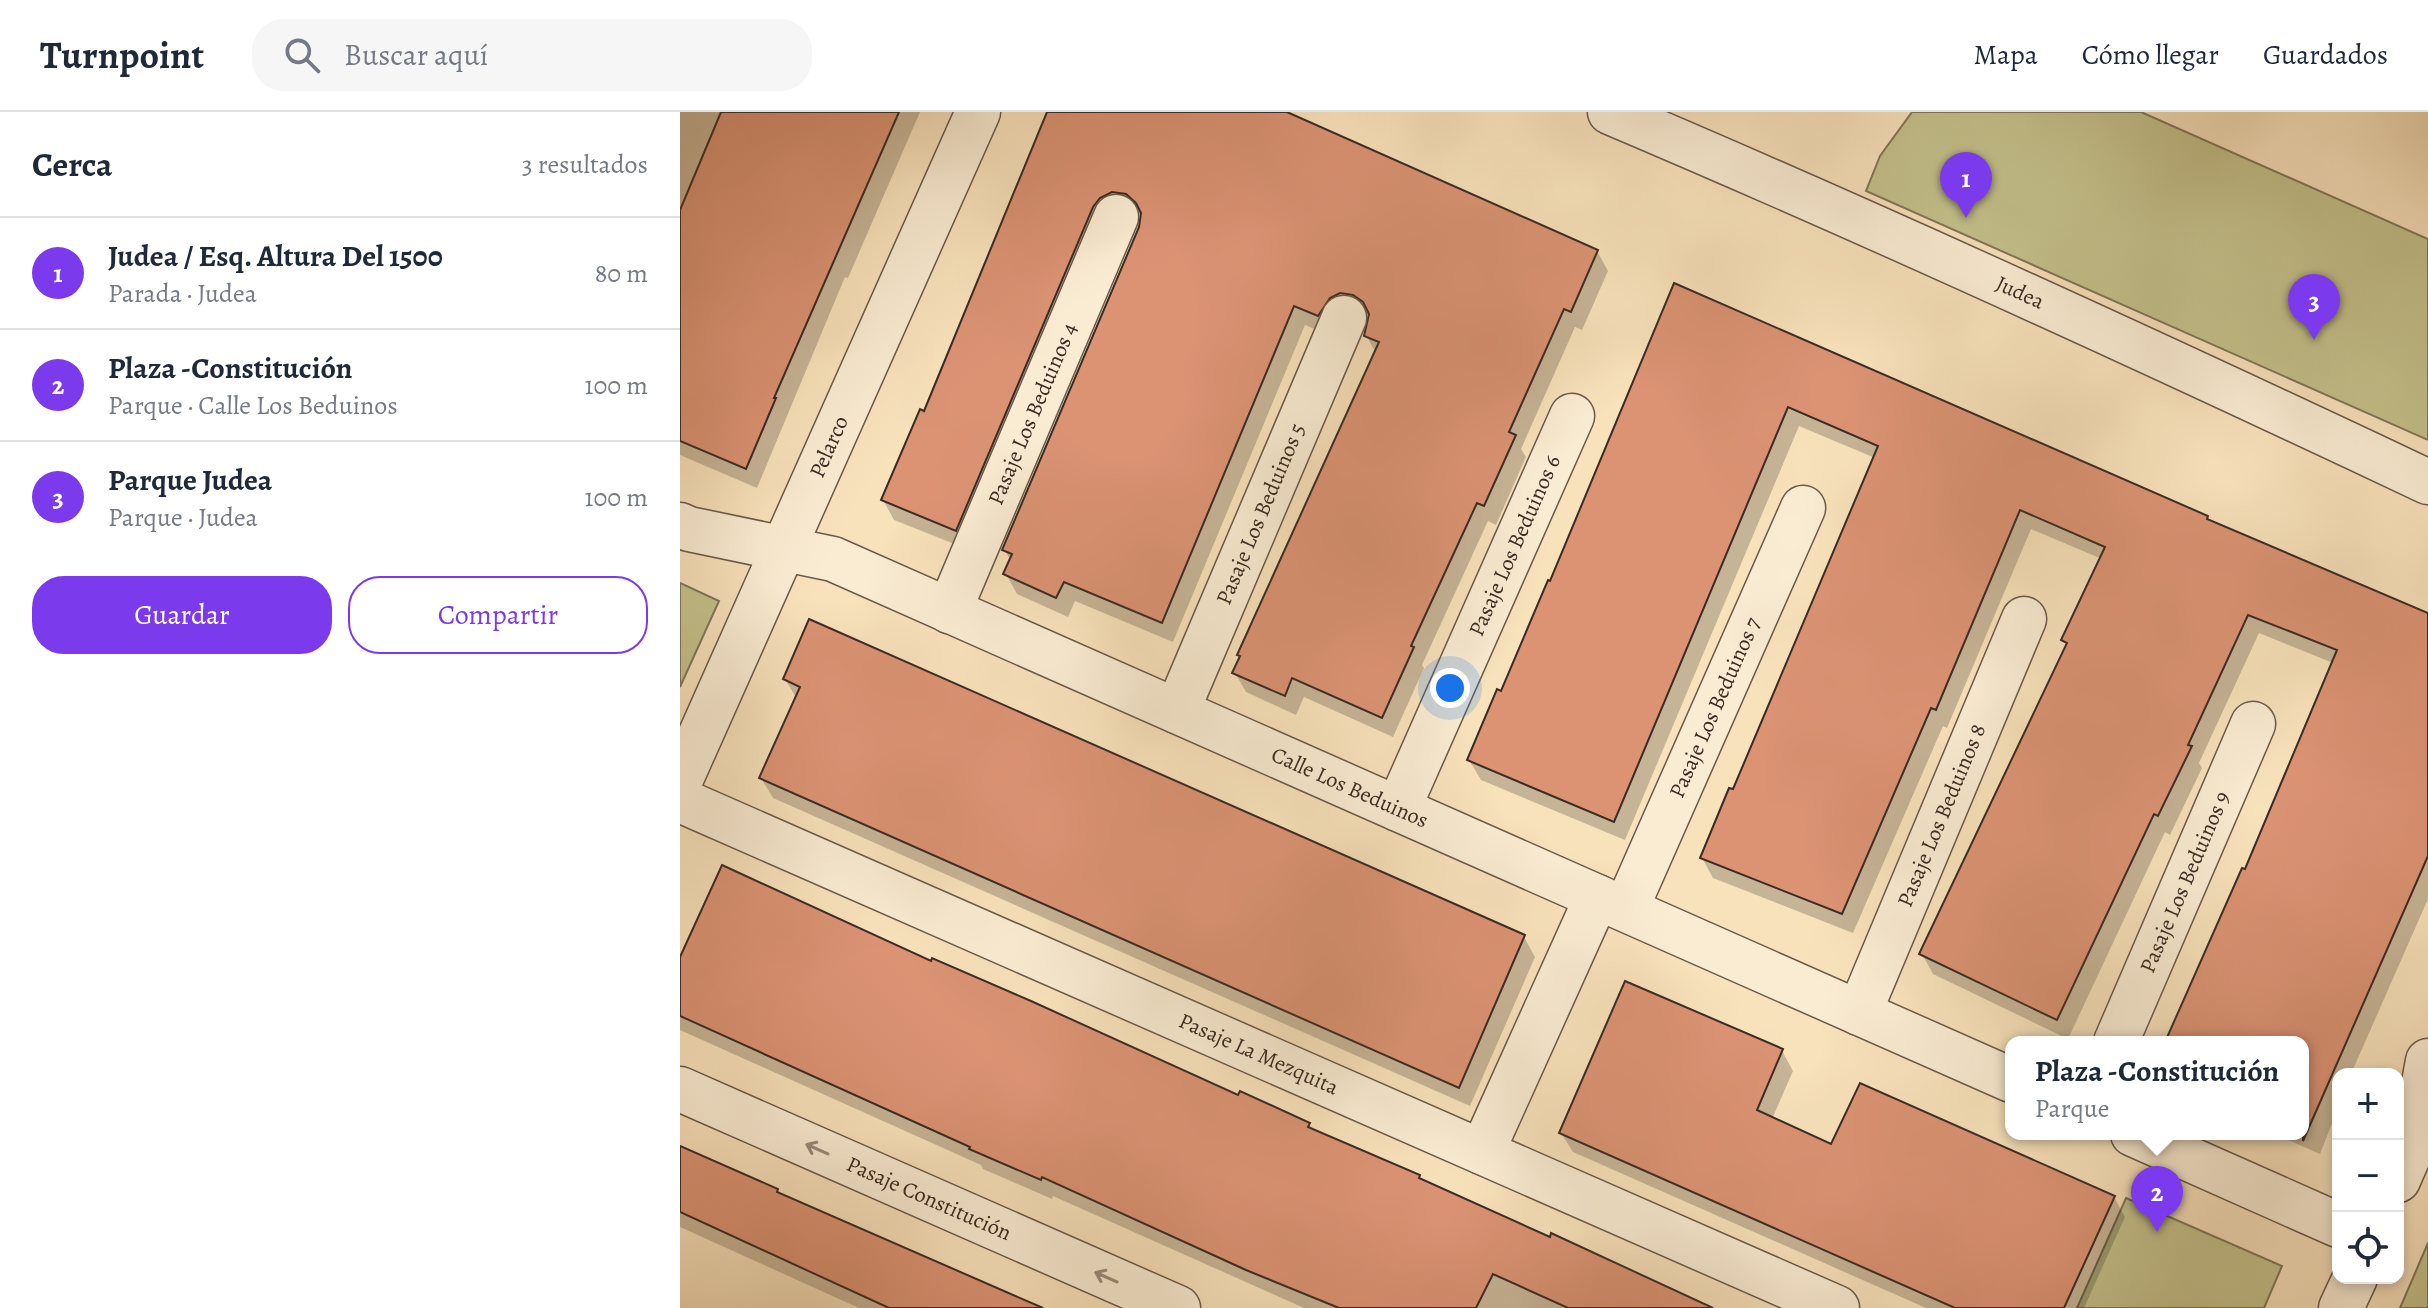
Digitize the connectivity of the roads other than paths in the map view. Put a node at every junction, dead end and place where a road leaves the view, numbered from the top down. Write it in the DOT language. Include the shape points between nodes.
graph roads {
  1 [pos="978,112"];
  2 [pos="1610,112"];
  3 [pos="1116,217"];
  4 [pos="1344,318"];
  5 [pos="1572,416"];
  6 [pos="2428,482"];
  7 [pos="1803,508"];
  8 [pos="680,525"];
  9 [pos="784,548"];
  10 [pos="949,611"];
  11 [pos="2024,619"];
  12 [pos="1177,711"];
  13 [pos="2253,724"];
  14 [pos="680,781"];
  15 [pos="680,800"];
  16 [pos="1398,809"];
  17 [pos="1612,903"];
  18 [pos="1859,1013"];
  19 [pos="2119,1036"];
  20 [pos="2428,1061"];
  21 [pos="2005,1077"];
  22 [pos="680,1089"];
  23 [pos="2147,1140"];
  24 [pos="1482,1152"];
  25 [pos="2417,1153"];
  26 [pos="2332,1222"];
  27 [pos="2352,1284"];
  28 [pos="1178,1308"];
  29 [pos="1837,1308"];
  30 [pos="2341,1308"];
  1 -- 9 [label="street, Pelarco"];
  2 -- 6 [label="street, Judea" via="1883,230"];
  3 -- 10 [label="street, Pasaje Los Beduinos 4"];
  4 -- 12 [label="street, Pasaje Los Beduinos 5"];
  5 -- 16 [label="street, Pasaje Los Beduinos 6"];
  7 -- 17 [label="street, Pasaje Los Beduinos 7"];
  8 -- 9 [label="street, Calle Los Beduinos"];
  9 -- 10 [label="street, Calle Los Beduinos" via="833,559"];
  9 -- 14 [label="street, Pelarco"];
  10 -- 12 [label="street, Calle Los Beduinos"];
  11 -- 18 [label="street, Pasaje Los Beduinos 8"];
  12 -- 16 [label="street, Calle Los Beduinos"];
  13 -- 19 [label="street, Pasaje Los Beduinos 9"];
  15 -- 24 [label="street, Pasaje La Mezquita"];
  16 -- 17 [label="street, Calle Los Beduinos"];
  17 -- 18 [label="street, Calle Los Beduinos"];
  17 -- 24 [label="street, Pasaje Los Beduinos 7"];
  18 -- 21 [label="street, Calle Los Beduinos"];
  20 -- 25 [label="street"];
  28 -- 22 [label="street, Pasaje Constitución, one-way"];
  23 -- 26 [label="street"];
  24 -- 29 [label="street, Pasaje La Mezquita"];
  27 -- 30 [label="street"];
}
